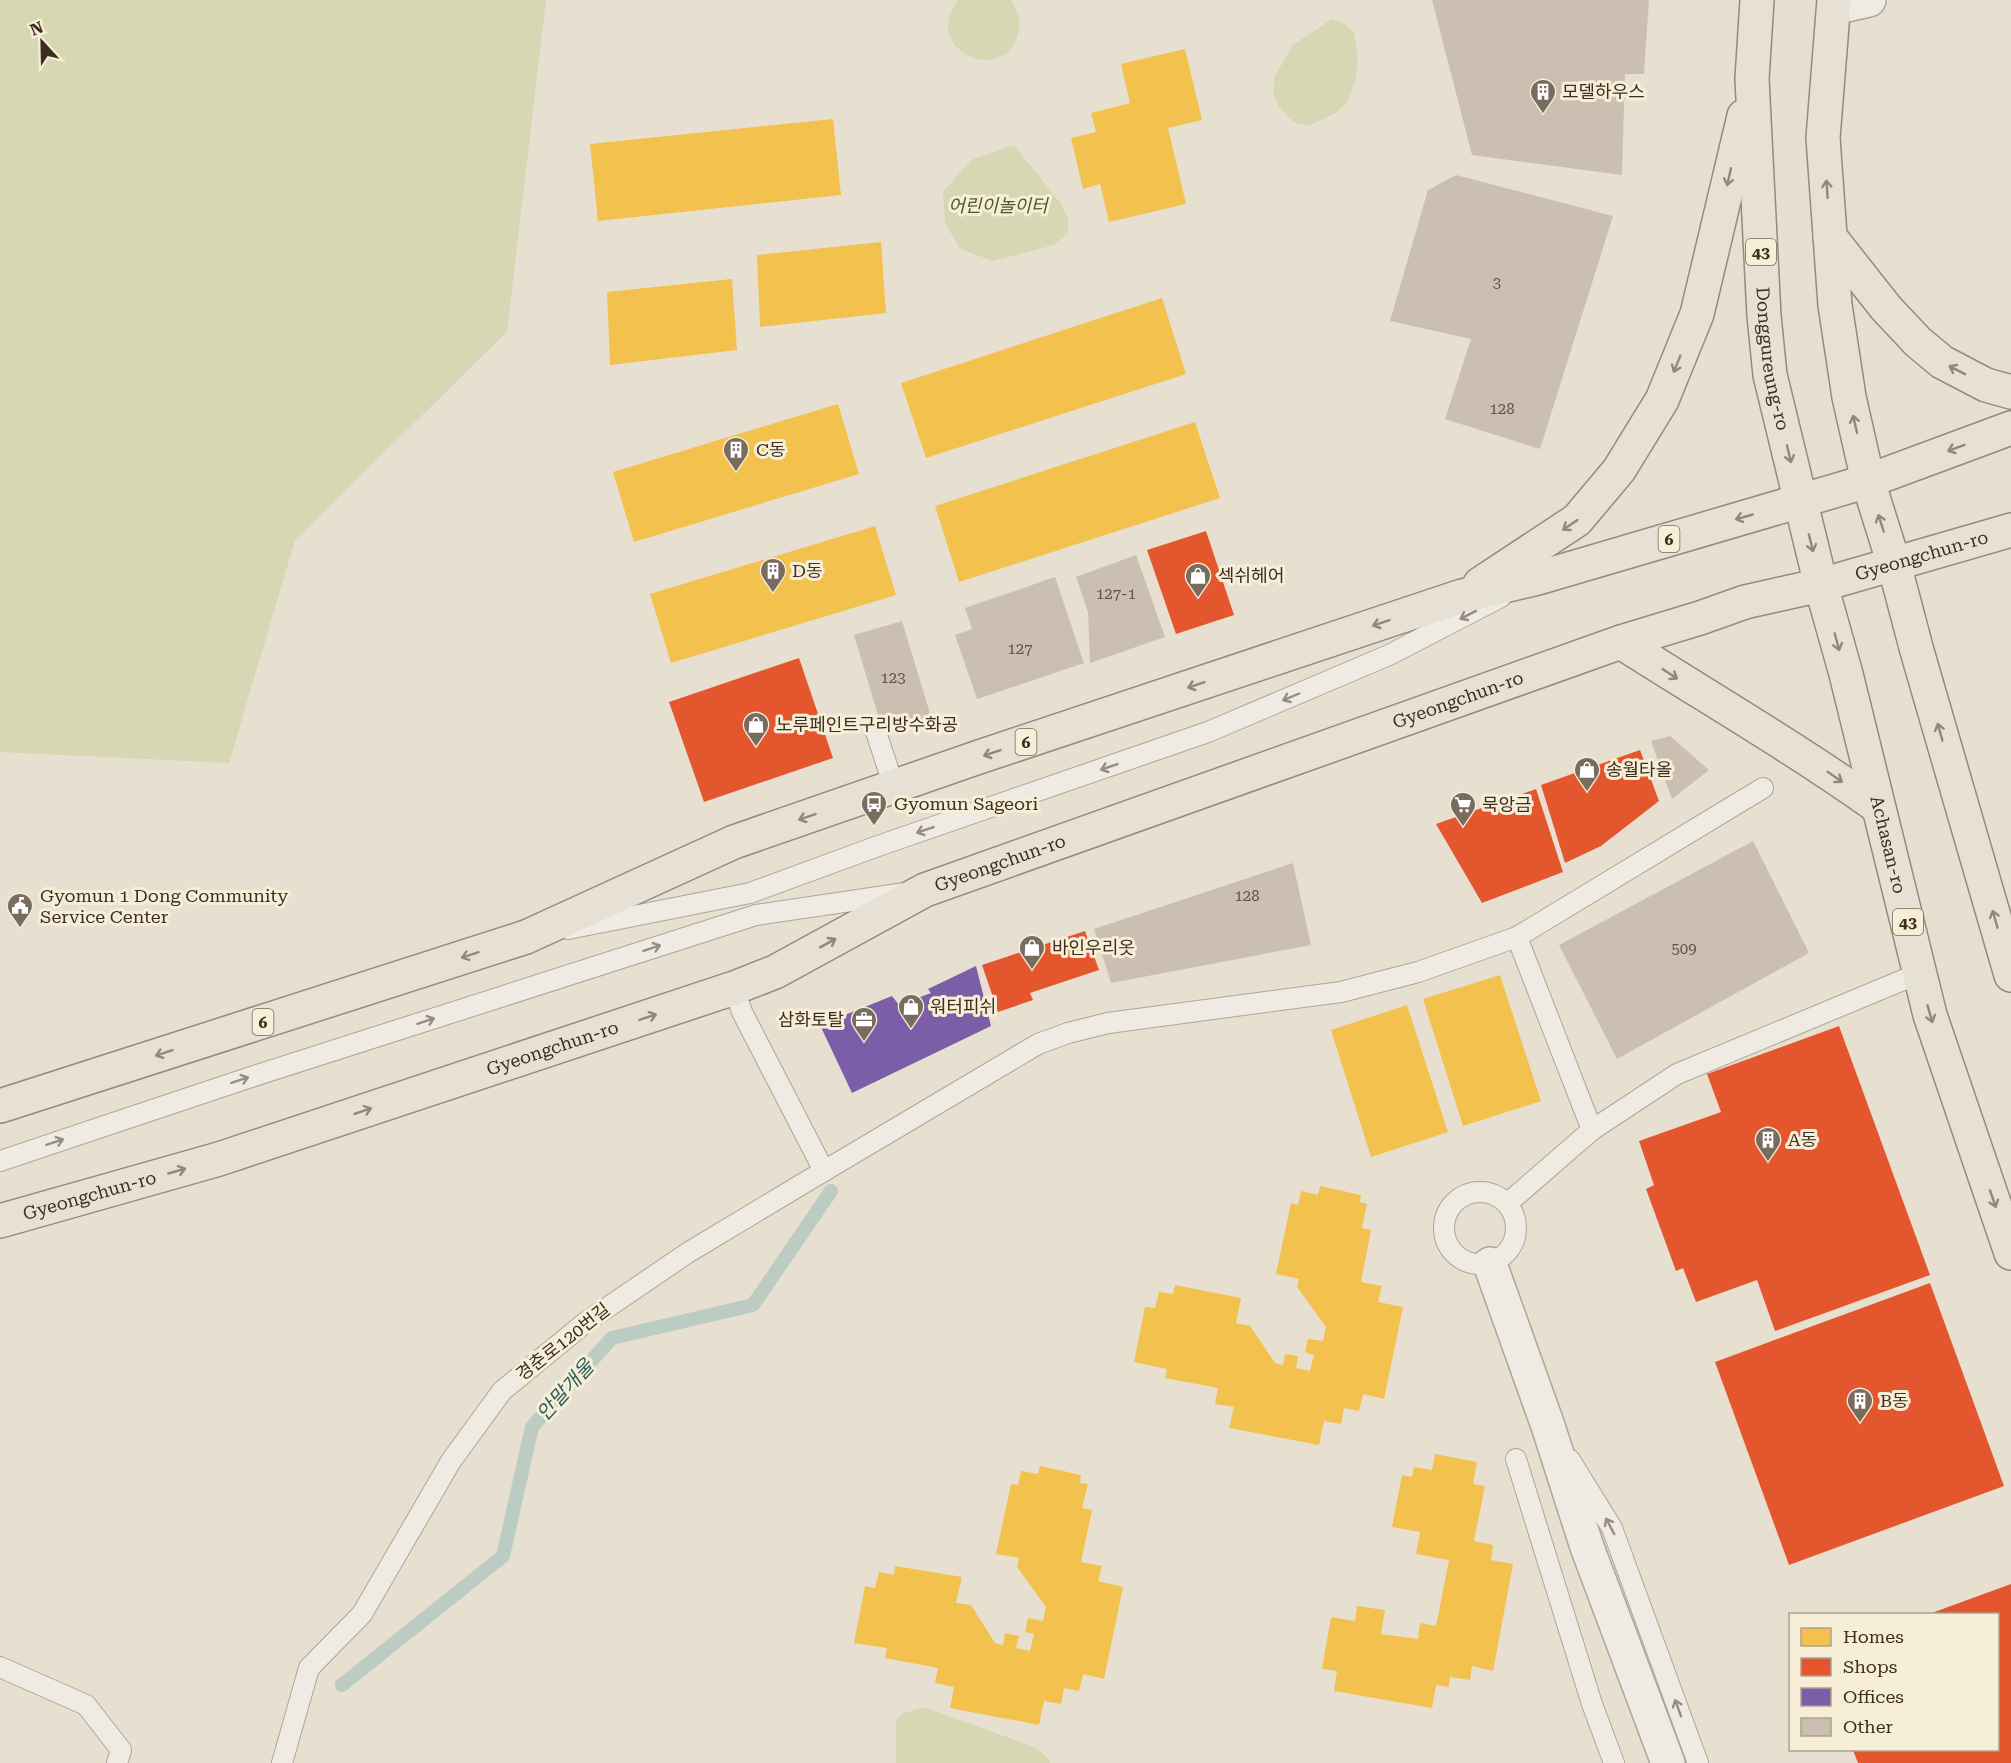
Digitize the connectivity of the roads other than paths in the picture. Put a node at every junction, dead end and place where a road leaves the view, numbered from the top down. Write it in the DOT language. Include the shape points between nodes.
graph roads {
  1 [pos="1757,0"];
  2 [pos="1869,0"];
  3 [pos="1834,4"];
  4 [pos="1752,79"];
  5 [pos="1830,237"];
  6 [pos="2011,392"];
  7 [pos="2011,428"];
  8 [pos="1868,481"];
  9 [pos="1800,501"];
  10 [pos="2011,530"];
  11 [pos="1894,564"];
  12 [pos="1538,578"];
  13 [pos="1821,585"];
  14 [pos="1462,596"];
  15 [pos="1621,642"];
  16 [pos="876,732"];
  17 [pos="894,787"];
  18 [pos="1763,788"];
  19 [pos="1878,807"];
  20 [pos="925,890"];
  21 [pos="526,937"];
  22 [pos="1517,937"];
  23 [pos="1920,973"];
  24 [pos="2011,974"];
  25 [pos="734,988"];
  26 [pos="0,1106"];
  27 [pos="1592,1130"];
  28 [pos="0,1161"];
  29 [pos="824,1171"];
  30 [pos="1508,1203"];
  31 [pos="0,1221"];
  32 [pos="2011,1253"];
  33 [pos="1490,1263"];
  34 [pos="1548,1426"];
  35 [pos="1516,1459"];
  36 [pos="0,1667"];
  37 [pos="117,1763"];
  38 [pos="282,1763"];
  39 [pos="1614,1763"];
  40 [pos="1668,1763"];
  41 [pos="1698,1763"];
  1 -- 4 [label="main road, Donggureung-ro / 43"];
  2 -- 3 [label="street"];
  5 -- 3 [label="main road, one-way" via="1823,138"];
  4 -- 9 [label="main road, Donggureung-ro / 43, one-way" via="1770,375"];
  4 -- 14 [label="main road, one-way" via="1697,314 1662,400 1619,470 1577,520"];
  6 -- 5 [label="main road, one-way" via="1986,385 1942,362 1918,342"];
  8 -- 5 [label="main road, one-way" via="1849,397 1835,305"];
  7 -- 8 [label="main road, 6, one-way"];
  8 -- 9 [label="main road, 6"];
  11 -- 8 [label="main road, one-way"];
  9 -- 12 [label="main road, 6, one-way"];
  9 -- 13 [label="main road, Achasan-ro / 43, one-way"];
  10 -- 11 [label="main road, Gyeongchun-ro"];
  11 -- 13 [label="main road, Gyeongchun-ro"];
  24 -- 11 [label="main road, one-way"];
  12 -- 14 [label="main road, 6"];
  12 -- 21 [label="lane, one-way" via="1389,655 1208,732 750,893"];
  13 -- 15 [label="main road, Gyeongchun-ro" via="1745,602"];
  13 -- 19 [label="main road, Achasan-ro / 43, one-way"];
  14 -- 17 [label="main road, 6, one-way"];
  15 -- 19 [label="main road, one-way"];
  15 -- 20 [label="main road, Gyeongchun-ro"];
  16 -- 17 [label="lane"];
  17 -- 21 [label="main road, 6, one-way" via="734,842"];
  18 -- 22 [label="lane, 경춘로120번길"];
  19 -- 23 [label="main road, Achasan-ro / 43"];
  25 -- 20 [label="main road, Gyeongchun-ro, one-way" via="775,972"];
  28 -- 20 [label="lane, one-way" via="756,915"];
  21 -- 26 [label="main road, 6, one-way"];
  22 -- 27 [label="lane"];
  22 -- 29 [label="lane, 경춘로120번길" via="1418,972 1341,992 1108,1023 1068,1033 1038,1044"];
  23 -- 27 [label="lane" via="1677,1074"];
  23 -- 32 [label="main road, Achasan-ro / 43, one-way" via="1930,1015"];
  25 -- 29 [label="lane" via="742,1012"];
  31 -- 25 [label="main road, Gyeongchun-ro, one-way" via="219,1159"];
  27 -- 30 [label="lane"];
  29 -- 38 [label="lane, 경춘로120번길" via="689,1252 586,1322 502,1390 451,1461 362,1614 309,1668"];
  30 -- 33 [label="lane" via="1517,1227 1515,1239 1509,1250"];
  30 -- 33 [label="lane" via="1486,1192 1474,1192 1452,1203 1446,1213 1444,1237 1456,1256 1478,1265"];
  33 -- 34 [label="street"];
  34 -- 40 [label="street" via="1587,1547"];
  41 -- 34 [label="lane, one-way" via="1612,1528"];
  35 -- 39 [label="lane"];
  36 -- 37 [label="lane" via="86,1705 120,1750"];
}
